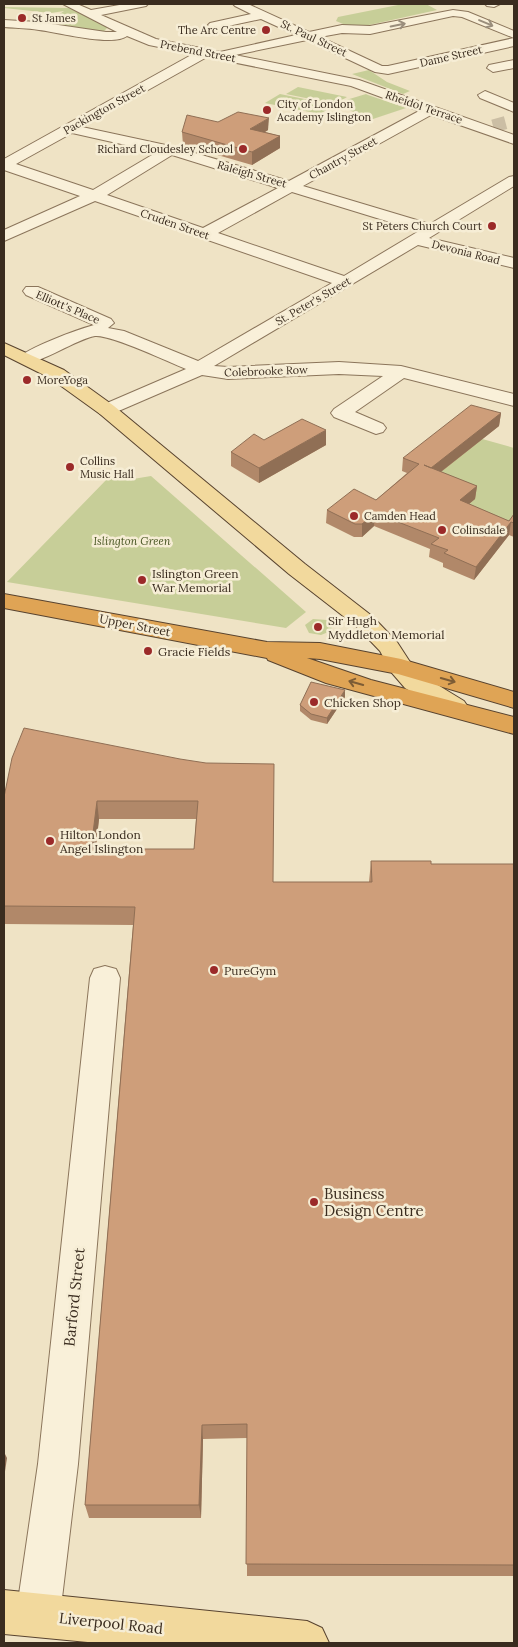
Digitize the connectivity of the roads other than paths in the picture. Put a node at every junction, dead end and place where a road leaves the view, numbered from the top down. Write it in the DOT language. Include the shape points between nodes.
graph roads {
  1 [pos="69,4"];
  2 [pos="142,4"];
  3 [pos="240,4"];
  4 [pos="440,4"];
  5 [pos="472,5"];
  6 [pos="456,10"];
  7 [pos="90,14"];
  8 [pos="263,15"];
  9 [pos="4,24"];
  10 [pos="214,24"];
  11 [pos="29,27"];
  12 [pos="129,33"];
  13 [pos="310,35"];
  14 [pos="514,35"];
  15 [pos="12,36"];
  16 [pos="514,42"];
  17 [pos="204,53"];
  18 [pos="220,56"];
  19 [pos="388,70"];
  20 [pos="333,77"];
  21 [pos="485,95"];
  22 [pos="514,108"];
  23 [pos="430,110"];
  24 [pos="69,128"];
  25 [pos="514,140"];
  26 [pos="170,150"];
  27 [pos="4,165"];
  28 [pos="514,180"];
  29 [pos="291,186"];
  30 [pos="94,195"];
  31 [pos="432,230"];
  32 [pos="204,234"];
  33 [pos="4,236"];
  34 [pos="417,240"];
  35 [pos="514,263"];
  36 [pos="346,282"];
  37 [pos="32,291"];
  38 [pos="100,326"];
  39 [pos="4,348"];
  40 [pos="27,359"];
  41 [pos="199,368"];
  42 [pos="401,372"];
  43 [pos="514,400"];
  44 [pos="107,410"];
  45 [pos="376,428"];
  46 [pos="4,601"];
  47 [pos="267,650"];
  48 [pos="401,667"];
  49 [pos="514,700"];
  50 [pos="455,707"];
  51 [pos="514,726"];
  52 [pos="105,978"];
  53 [pos="21,1614"];
  54 [pos="297,1643"];
  1 -- 7 [label="street, Prebend Street"];
  2 -- 7 [label="street"];
  3 -- 8 [label="street, St. Paul Street"];
  4 -- 6 [label="street"];
  5 -- 6 [label="street"];
  13 -- 6 [label="street, one-way" via="342,29 370,30"];
  6 -- 14 [label="street, one-way"];
  7 -- 12 [label="street, Prebend Street"];
  8 -- 10 [label="street"];
  8 -- 13 [label="street, St. Paul Street"];
  9 -- 11 [label="street"];
  11 -- 12 [label="street" via="116,37"];
  11 -- 15 [label="street"];
  12 -- 17 [label="street, Prebend Street" via="153,42"];
  13 -- 18 [label="street" via="230,50"];
  13 -- 19 [label="street, St. Paul Street" via="379,69"];
  16 -- 19 [label="street, Dame Street"];
  17 -- 18 [label="street, Prebend Street"];
  17 -- 24 [label="street, Packington Street"];
  18 -- 20 [label="street, Prebend Street"];
  20 -- 23 [label="street, Rheidol Terrace"];
  21 -- 22 [label="street"];
  23 -- 25 [label="street, Rheidol Terrace" via="488,127"];
  23 -- 29 [label="street, Chantry Street"];
  24 -- 26 [label="street, Raleigh Street"];
  24 -- 27 [label="street, Packington Street"];
  26 -- 29 [label="street, Raleigh Street"];
  26 -- 30 [label="street"];
  27 -- 30 [label="street, Cruden Street"];
  28 -- 31 [label="street, St. Peter's Street" via="493,201"];
  29 -- 31 [label="street, Raleigh Street"];
  29 -- 32 [label="street, Chantry Street"];
  30 -- 32 [label="street, Cruden Street"];
  30 -- 33 [label="street"];
  31 -- 34 [label="street, St. Peter's Street"];
  32 -- 36 [label="street, Cruden Street"];
  34 -- 35 [label="street, Devonia Road"];
  34 -- 36 [label="street, St. Peter's Street"];
  36 -- 41 [label="street, St. Peter's Street"];
  37 -- 38 [label="street, Elliott's Place"];
  38 -- 40 [label="street"];
  38 -- 41 [label="street, Colebrooke Row"];
  39 -- 40 [label="main road"];
  40 -- 44 [label="main road" via="57,374"];
  41 -- 42 [label="street, Colebrooke Row" via="222,372 339,368"];
  41 -- 44 [label="street, St. Peter's Street"];
  42 -- 43 [label="street, Colebrooke Row"];
  42 -- 45 [label="street" via="341,413"];
  44 -- 48 [label="main road" via="364,622 389,647"];
  46 -- 47 [label="highway, Upper Street"];
  47 -- 48 [label="highway, Upper Street" via="320,651"];
  50 -- 47 [label="highway, Upper Street, one-way" via="378,690 310,670"];
  48 -- 49 [label="highway, Upper Street, one-way"];
  48 -- 50 [label="main road" via="414,682"];
  50 -- 51 [label="highway, Upper Street"];
  52 -- 53 [label="street, Barford Street" via="58,1464"];
  53 -- 54 [label="main road, Liverpool Road"];
}
